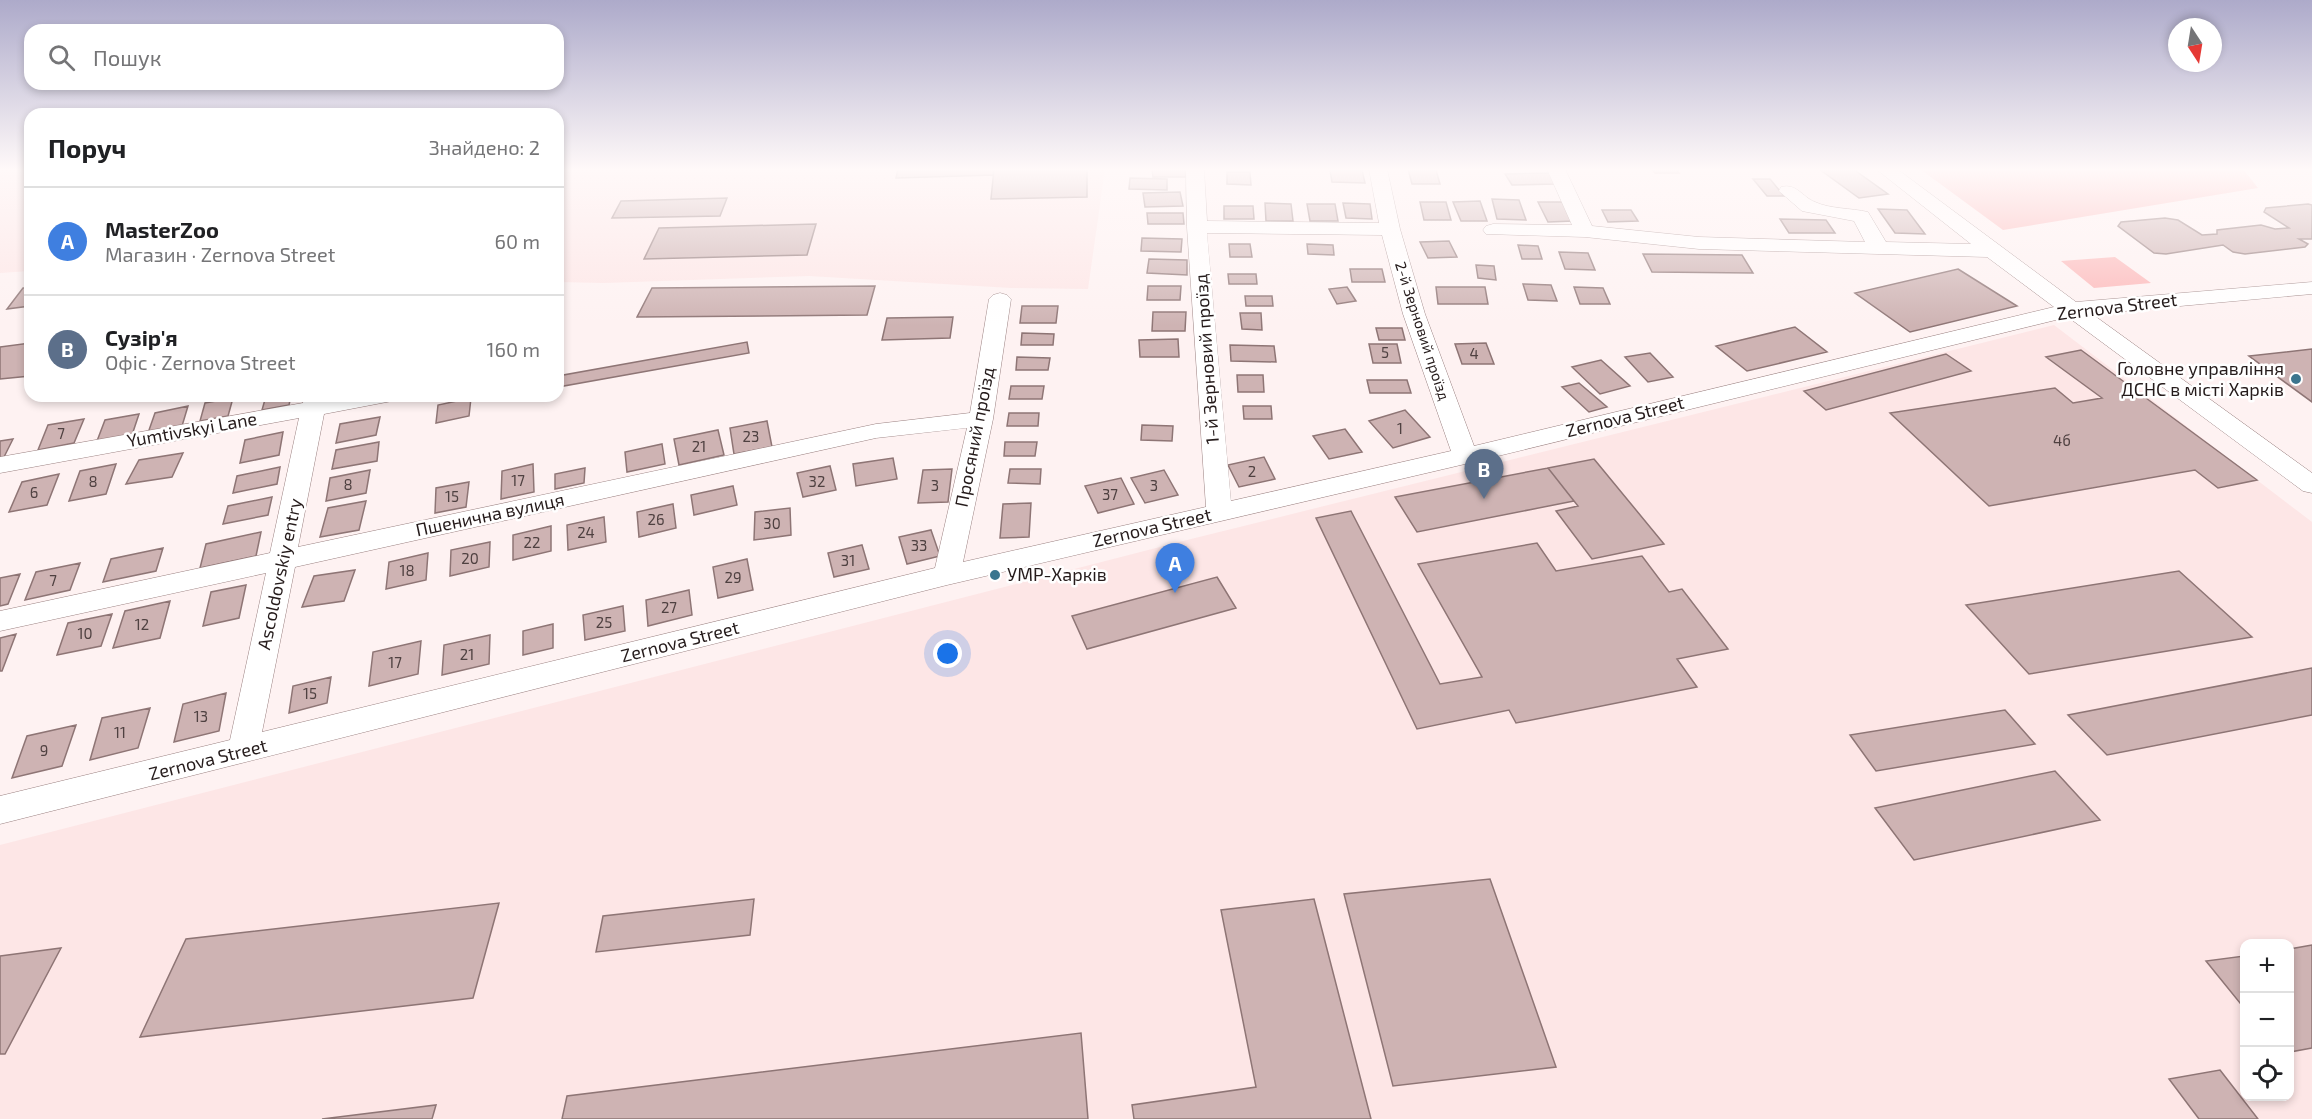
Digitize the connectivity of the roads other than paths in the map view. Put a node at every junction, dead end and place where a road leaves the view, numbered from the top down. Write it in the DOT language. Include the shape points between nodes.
graph roads {
  1 [pos="1197,221"];
  2 [pos="1388,221"];
  3 [pos="1580,221"];
  4 [pos="1864,221"];
  5 [pos="1953,221"];
  6 [pos="1197,227"];
  7 [pos="1390,229"];
  8 [pos="1493,230"];
  9 [pos="1585,231"];
  10 [pos="1879,248"];
  11 [pos="1992,251"];
  12 [pos="2312,288"];
  13 [pos="1000,299"];
  14 [pos="2072,309"];
  15 [pos="315,402"];
  16 [pos="981,419"];
  17 [pos="1465,456"];
  18 [pos="0,465"];
  19 [pos="2312,484"];
  20 [pos="1219,513"];
  21 [pos="284,560"];
  22 [pos="947,575"];
  23 [pos="0,621"];
  24 [pos="243,751"];
  25 [pos="0,810"];
  1 -- 6 [label="street, 1-й Зерновий проїзд"];
  2 -- 7 [label="street, 2-й Зерновий проїзд"];
  3 -- 9 [label="street"];
  4 -- 10 [label="street"];
  5 -- 11 [label="street"];
  6 -- 7 [label="street"];
  6 -- 20 [label="street, 1-й Зерновий проїзд"];
  7 -- 17 [label="street, 2-й Зерновий проїзд" via="1414,314"];
  8 -- 9 [label="street"];
  9 -- 10 [label="street" via="1699,243"];
  10 -- 11 [label="street"];
  11 -- 14 [label="street"];
  12 -- 14 [label="street, Zernova Street"];
  13 -- 16 [label="street, Просяний проїзд"];
  14 -- 17 [label="street, Zernova Street"];
  14 -- 19 [label="street"];
  15 -- 18 [label="street, Yumtivskyi Lane"];
  15 -- 21 [label="street, Ascoldovskiy entry"];
  16 -- 21 [label="street, Пшенична вулиця" via="876,431"];
  16 -- 22 [label="street, Просяний проїзд"];
  17 -- 20 [label="street, Zernova Street"];
  20 -- 22 [label="street, Zernova Street"];
  21 -- 23 [label="street, Пшенична вулиця"];
  21 -- 24 [label="street, Ascoldovskiy entry"];
  22 -- 24 [label="street, Zernova Street"];
  24 -- 25 [label="street, Zernova Street"];
}
